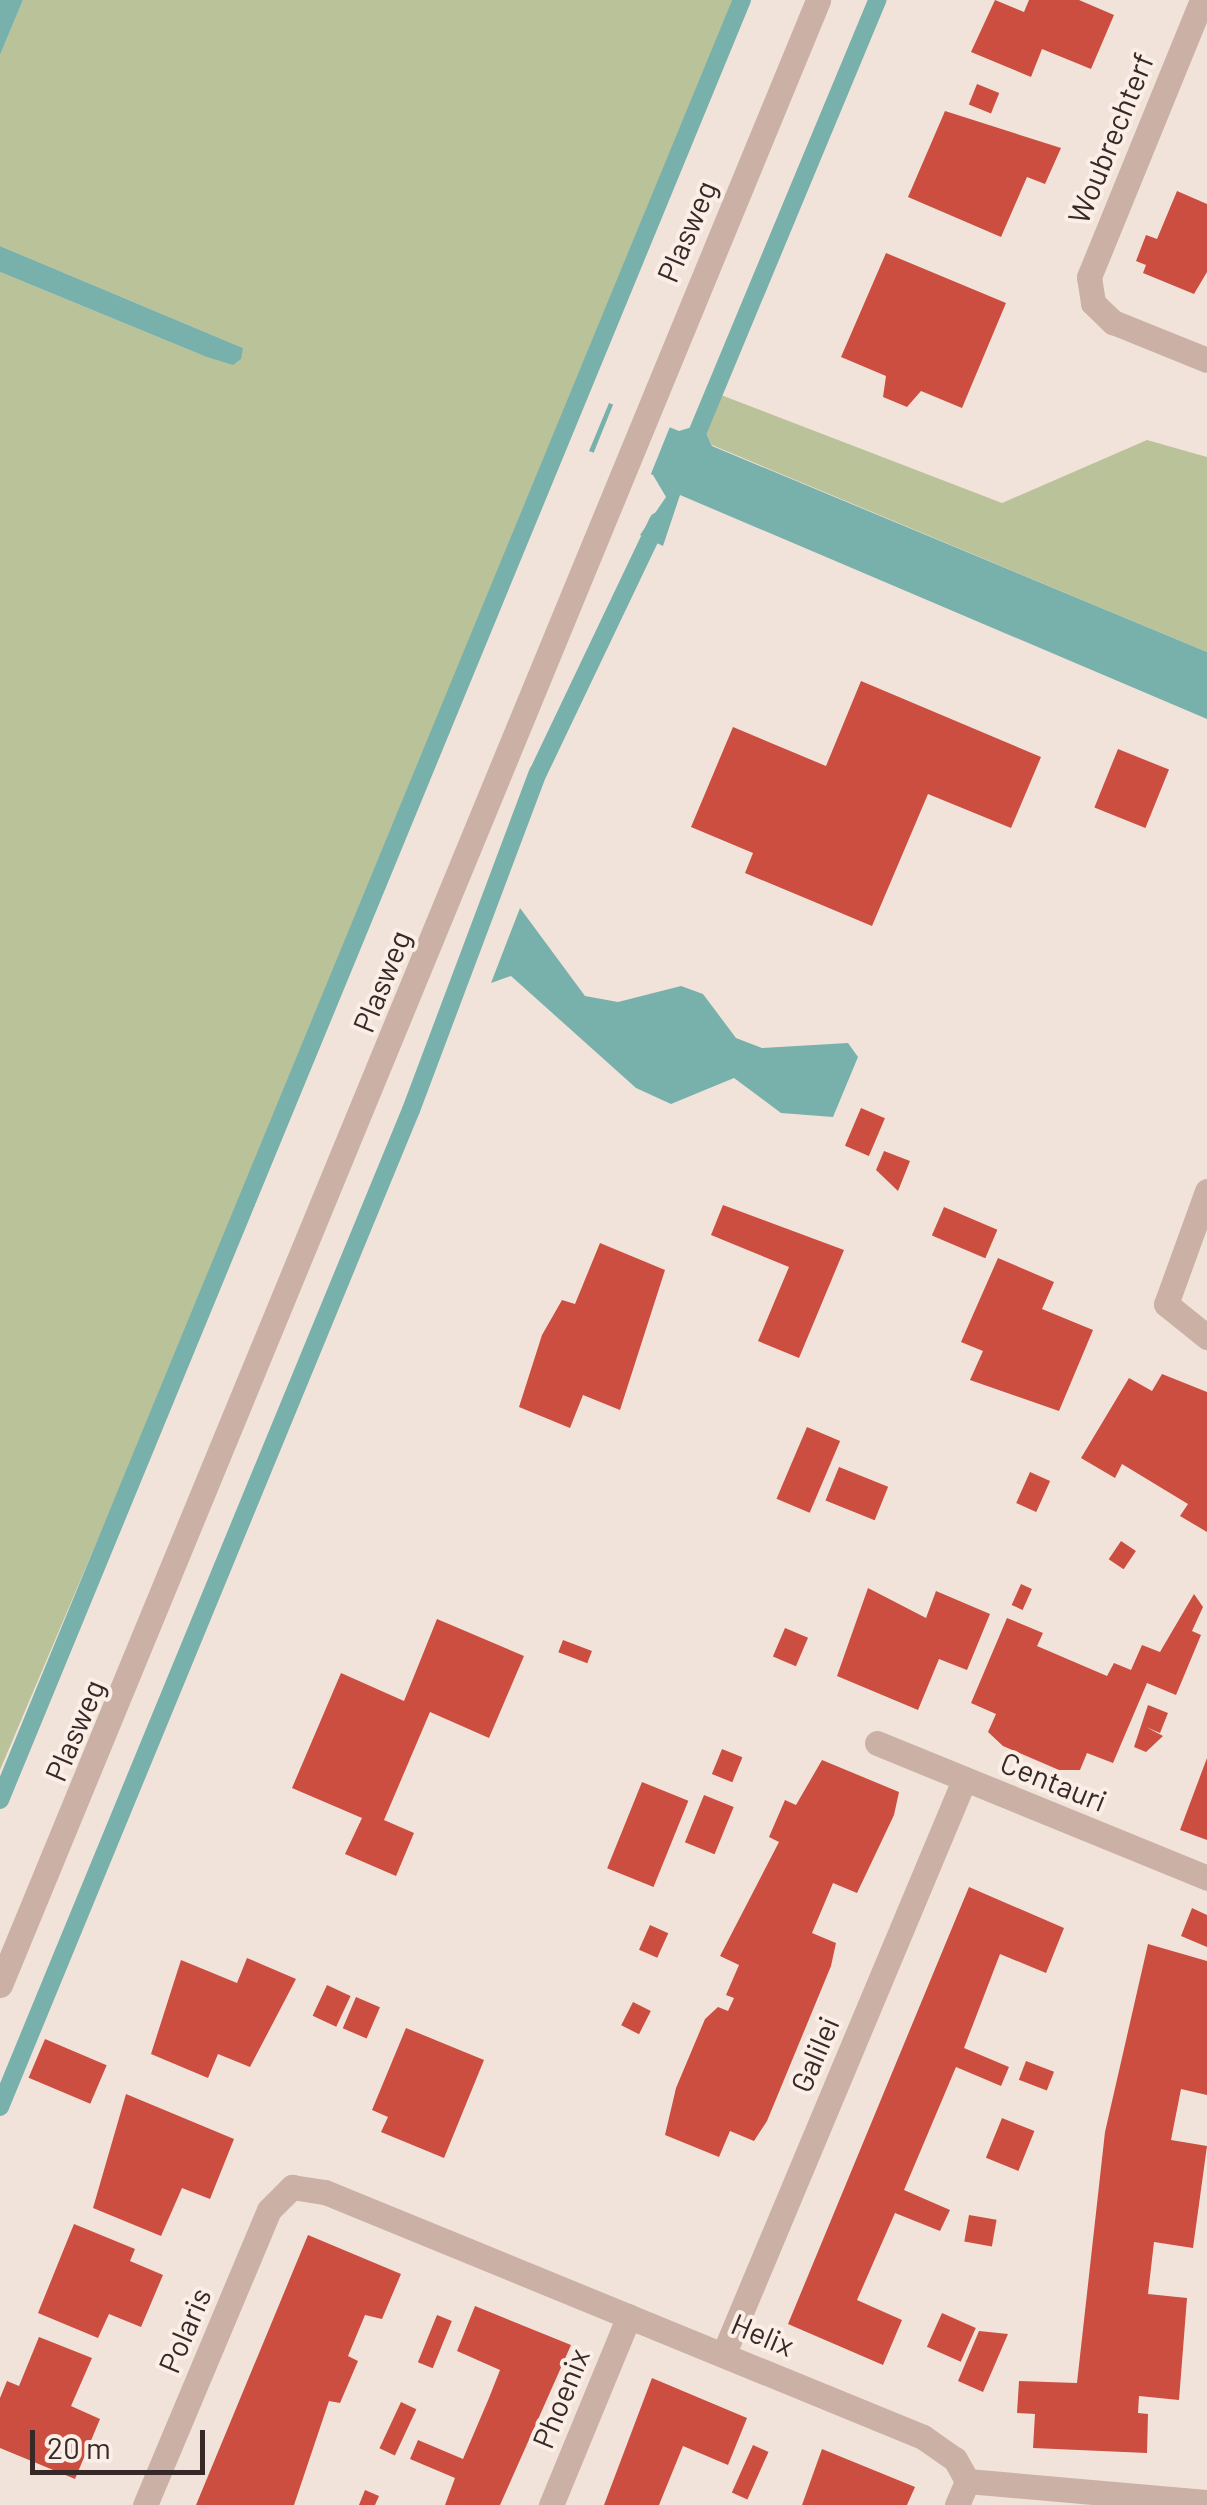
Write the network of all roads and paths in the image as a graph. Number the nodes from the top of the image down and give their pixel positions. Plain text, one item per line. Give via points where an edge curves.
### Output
1 (818, 0) edge
2 (1202, 0) edge
3 (1207, 360) edge
4 (1207, 1191) edge
5 (1207, 1338) edge
6 (877, 1744) dead end
7 (964, 1780) junction
8 (1207, 1878) edge
9 (0, 1985) edge
10 (292, 2187) joint
11 (629, 2316) junction
12 (724, 2353) junction
13 (962, 2493) edge
14 (1207, 2502) edge
15 (145, 2505) edge
16 (552, 2505) edge

1 - 9 street, Plasweg
2 - 3 street, Woubrechterf via 1089,277 1093,303 1113,322
4 - 5 street via 1166,1304
6 - 7 street, Centauri
7 - 8 street, Centauri
7 - 12 street, Galilei
10 - 11 street, Helix via 325,2192
10 - 15 street, Polaris via 270,2210
11 - 12 street, Helix
11 - 16 street, Phoenix
12 - 13 street, Helix via 923,2437 955,2459
13 - 14 street, Helix

